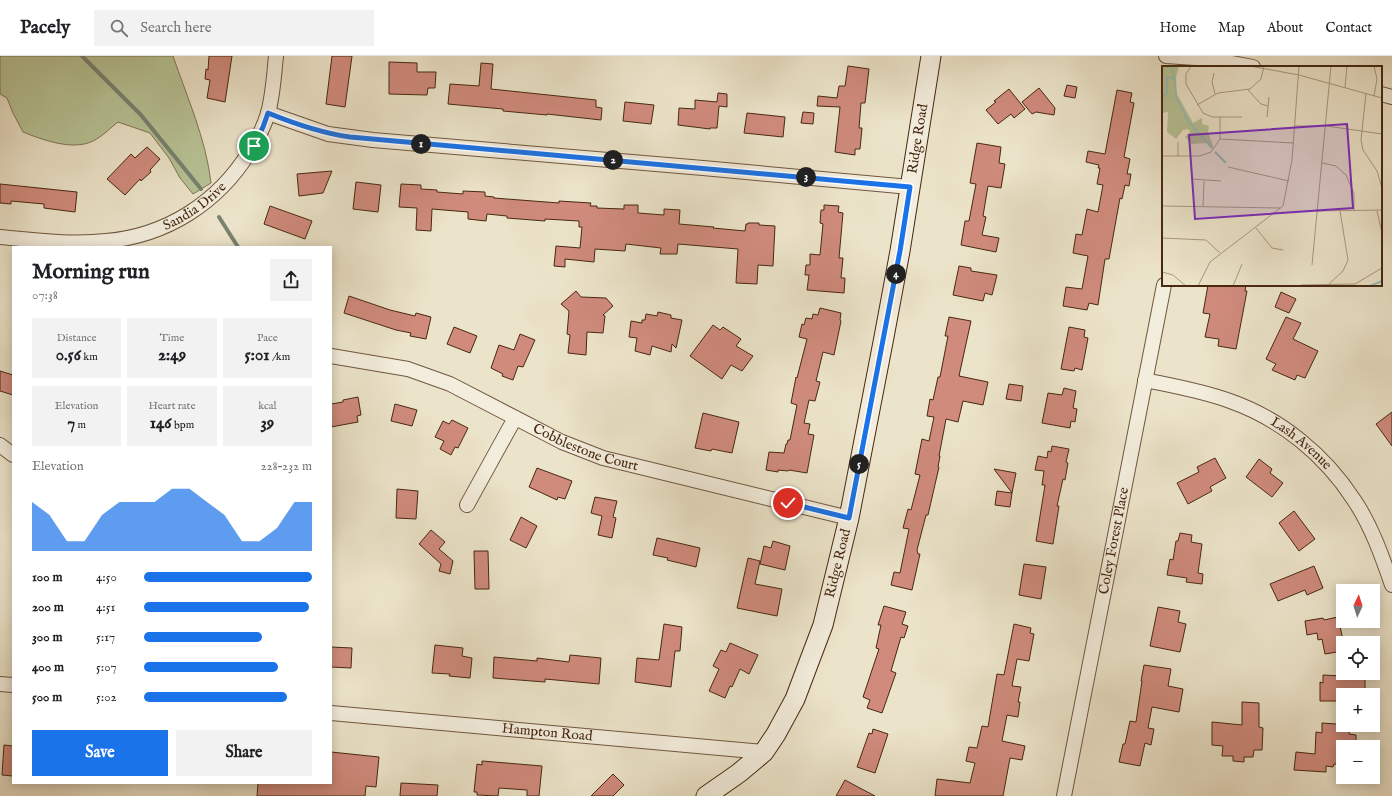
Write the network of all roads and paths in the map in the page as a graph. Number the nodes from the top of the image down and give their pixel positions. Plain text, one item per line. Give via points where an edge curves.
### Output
1 (276, 56) edge
2 (931, 56) edge
3 (1166, 56) edge
4 (1210, 61) edge
5 (1246, 66) edge
6 (1382, 94) edge
7 (1392, 97) edge
8 (268, 113) junction
9 (910, 187) junction
10 (0, 237) edge
11 (1164, 286) edge
12 (332, 356) edge
13 (1145, 380) junction
14 (515, 418) junction
15 (0, 445) edge
16 (12, 454) edge
17 (468, 505) dead end
18 (849, 518) junction
19 (1392, 585) edge
20 (0, 684) edge
21 (12, 685) edge
22 (332, 713) edge
23 (764, 752) junction
24 (706, 796) edge
25 (1064, 796) edge

1 - 8 street, Sandia Drive
2 - 9 street, Ridge Road
3 - 4 street
4 - 5 street
6 - 7 street
8 - 9 street via 328,134 350,137
8 - 10 street, Sandia Drive via 254,146 231,178 199,207 172,224 143,235 87,243
9 - 18 street, Ridge Road
11 - 13 street, Coley Forest Place
12 - 14 street, Cobblestone Court via 408,369 432,377
13 - 19 street, Lash Avenue via 1230,401 1270,420 1304,443 1334,474 1354,500 1375,541
13 - 25 street, Coley Forest Place
14 - 17 street
14 - 18 street, Cobblestone Court via 562,442 603,458
15 - 16 street
18 - 23 street, Ridge Road via 823,625 795,699
20 - 21 street
22 - 23 street, Hampton Road
23 - 24 street, Ridge Road

